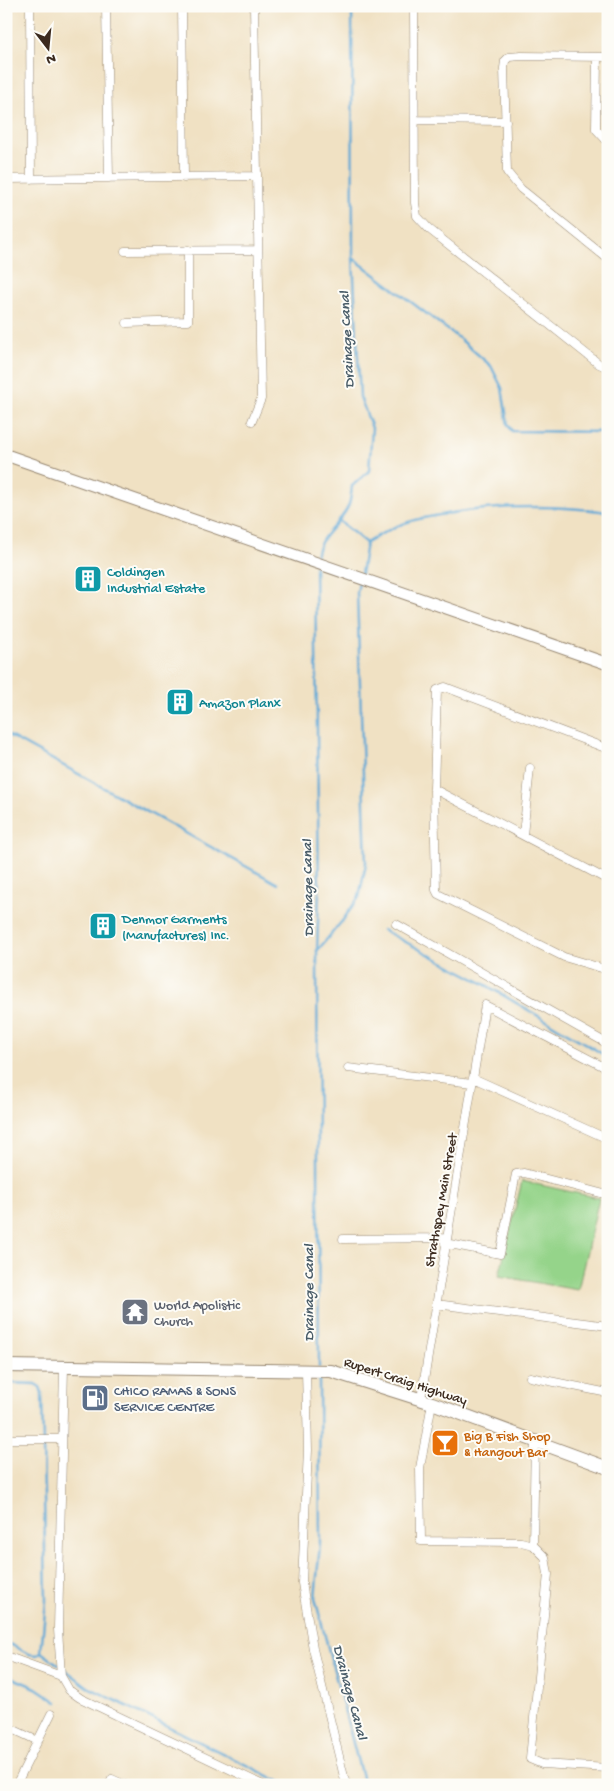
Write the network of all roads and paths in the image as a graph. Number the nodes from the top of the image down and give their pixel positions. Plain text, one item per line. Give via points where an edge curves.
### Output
1 (30, 6) edge
2 (106, 6) edge
3 (182, 6) edge
4 (254, 6) edge
5 (414, 6) edge
6 (597, 57) junction
7 (608, 57) edge
8 (415, 120) junction
9 (506, 121) junction
10 (608, 142) edge
11 (256, 176) junction
12 (109, 178) junction
13 (184, 178) junction
14 (30, 179) junction
15 (6, 180) edge
16 (188, 250) junction
17 (258, 250) junction
18 (125, 251) dead end
19 (608, 259) edge
20 (126, 322) dead end
21 (608, 368) edge
22 (252, 420) dead end
23 (6, 455) edge
24 (608, 664) edge
25 (608, 749) edge
26 (530, 768) dead end
27 (434, 789) junction
28 (523, 835) junction
29 (608, 880) edge
30 (396, 924) dead end
31 (608, 970) edge
32 (608, 1044) edge
33 (348, 1068) dead end
34 (608, 1070) edge
35 (473, 1080) junction
36 (608, 1139) edge
37 (608, 1194) edge
38 (343, 1239) dead end
39 (445, 1241) junction
40 (436, 1304) junction
41 (608, 1326) edge
42 (6, 1366) edge
43 (64, 1367) junction
44 (309, 1370) junction
45 (530, 1377) dead end
46 (608, 1394) edge
47 (426, 1401) junction
48 (6, 1439) edge
49 (62, 1439) junction
50 (535, 1440) junction
51 (608, 1468) edge
52 (533, 1545) junction
53 (6, 1656) edge
54 (61, 1676) junction
55 (51, 1714) dead end
56 (6, 1726) edge
57 (38, 1741) junction
58 (608, 1768) edge
59 (16, 1785) edge
60 (109, 1785) edge
61 (125, 1785) edge
62 (263, 1785) edge
63 (346, 1785) edge

1 - 14 street
2 - 12 street
3 - 13 street
4 - 11 street
5 - 8 street
6 - 7 street
6 - 9 street via 510,58 505,61
6 - 10 street via 596,129
8 - 9 street
8 - 21 street via 415,203 418,216 428,228
9 - 19 street via 507,172 511,180
11 - 13 street
11 - 17 street
12 - 13 street
12 - 14 street
14 - 15 street
16 - 17 street
16 - 18 street
16 - 20 street via 188,321
17 - 22 street via 260,399
23 - 24 main road
25 - 27 street via 440,687 437,690
26 - 28 street
27 - 28 street
27 - 31 street via 438,894 564,957
28 - 29 street
30 - 32 street
33 - 35 street
34 - 35 street, Strathspey Main Street via 485,1005
35 - 36 street
35 - 39 street, Strathspey Main Street
37 - 39 street via 524,1173 516,1174 500,1254
38 - 39 street
39 - 40 street, Strathspey Main Street
40 - 41 street
40 - 47 street, Strathspey Main Street
42 - 43 main road, Rupert Craig Highway
43 - 44 main road, Rupert Craig Highway
43 - 49 street
44 - 47 main road, Rupert Craig Highway via 331,1371
44 - 63 street via 302,1583 313,1649
45 - 46 street
47 - 50 main road, Rupert Craig Highway
47 - 52 street, Strathspey Main Street via 420,1468 421,1541 521,1542
48 - 49 street
49 - 54 street via 58,1629
50 - 51 main road, Rupert Craig Highway
50 - 52 street
52 - 58 street via 545,1557 548,1574 530,1759 542,1764
53 - 54 street
54 - 62 street via 69,1690 80,1698
55 - 57 street
56 - 57 street
57 - 59 street
60 - 61 street via 112,1779

